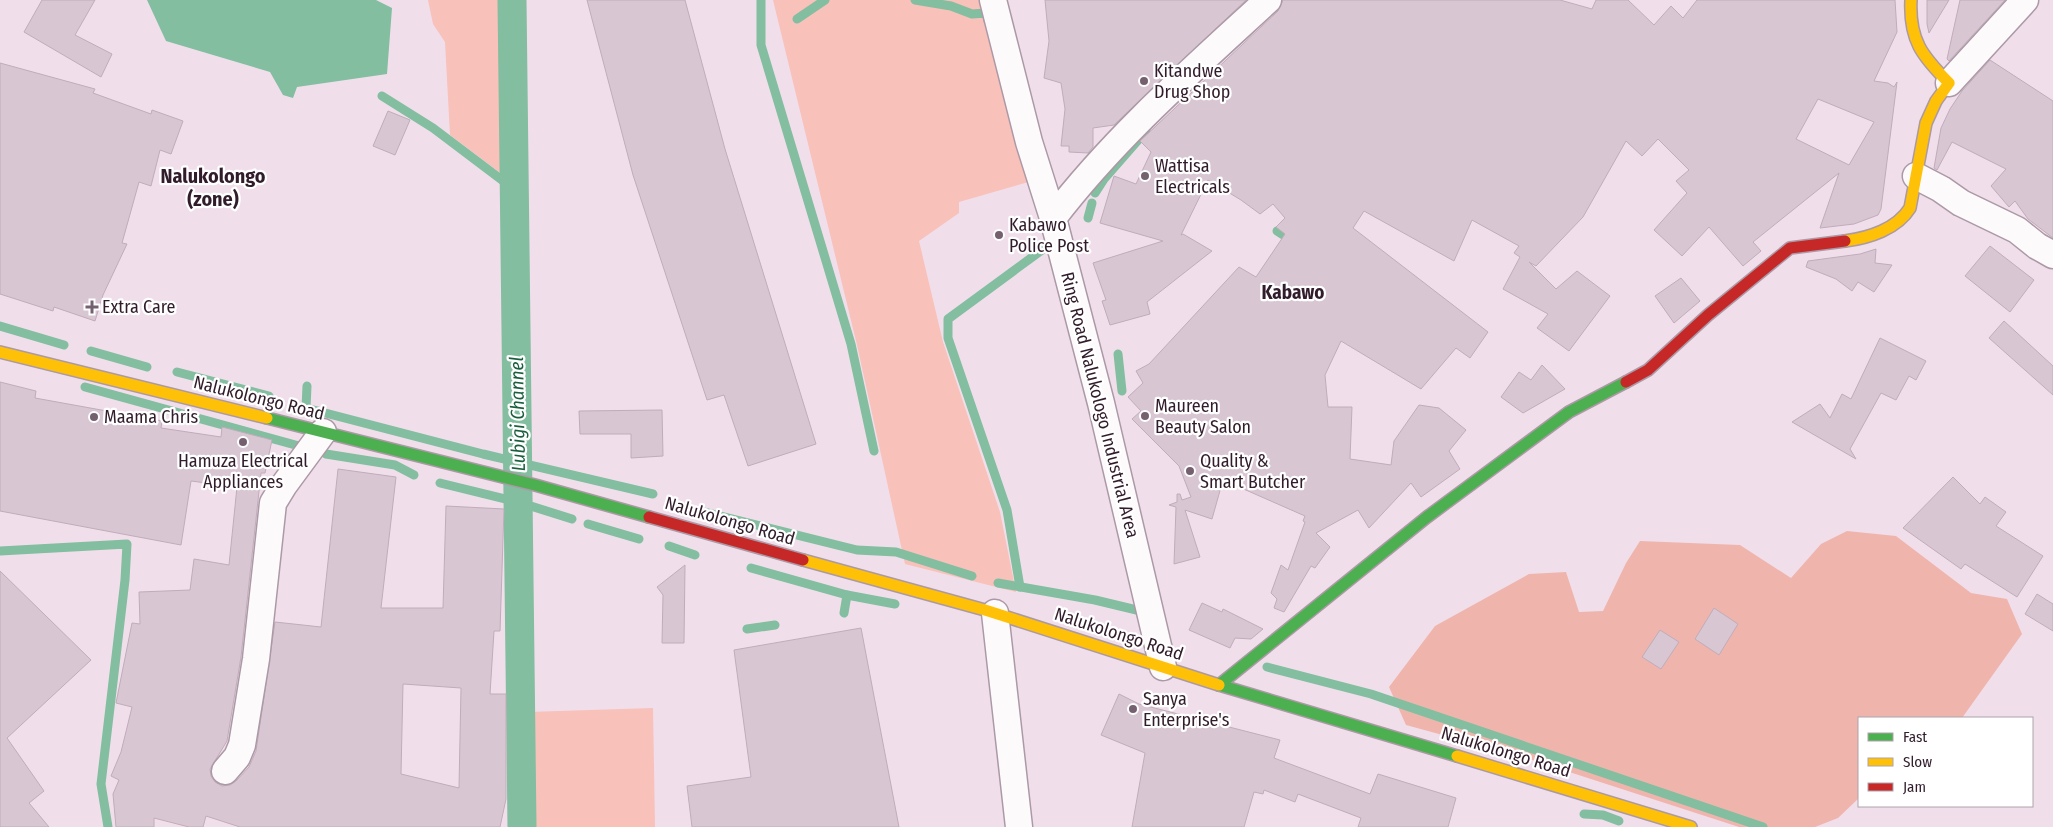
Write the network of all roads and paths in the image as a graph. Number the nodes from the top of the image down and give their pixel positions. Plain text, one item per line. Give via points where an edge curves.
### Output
1 (992, 0) edge
2 (1268, 0) edge
3 (1911, 0) edge
4 (2025, 0) edge
5 (1949, 83) junction
6 (1916, 176) junction
7 (1053, 218) junction
8 (2053, 255) edge
9 (0, 352) edge
10 (323, 432) junction
11 (995, 614) junction
12 (1163, 666) junction
13 (1219, 684) junction
14 (225, 771) dead end
15 (1019, 827) edge
16 (1691, 827) edge

1 - 7 street, Ring Road Nalukologo Industrial Area via 1028,142
2 - 7 street via 1100,160
3 - 5 street via 1911,32 1919,51
4 - 5 street
5 - 6 street via 1930,111
6 - 8 street via 2017,230
6 - 13 street via 1910,208 1904,218 1858,239 1790,248 1708,315 1648,370 1569,412 1427,517
7 - 12 street, Ring Road Nalukologo Industrial Area
9 - 10 street, Nalukolongo Road
10 - 11 street, Nalukolongo Road via 534,484
10 - 14 street via 274,499 256,659 242,745
11 - 12 street, Nalukolongo Road
11 - 15 street
12 - 13 street, Nalukolongo Road
13 - 16 street, Nalukolongo Road

